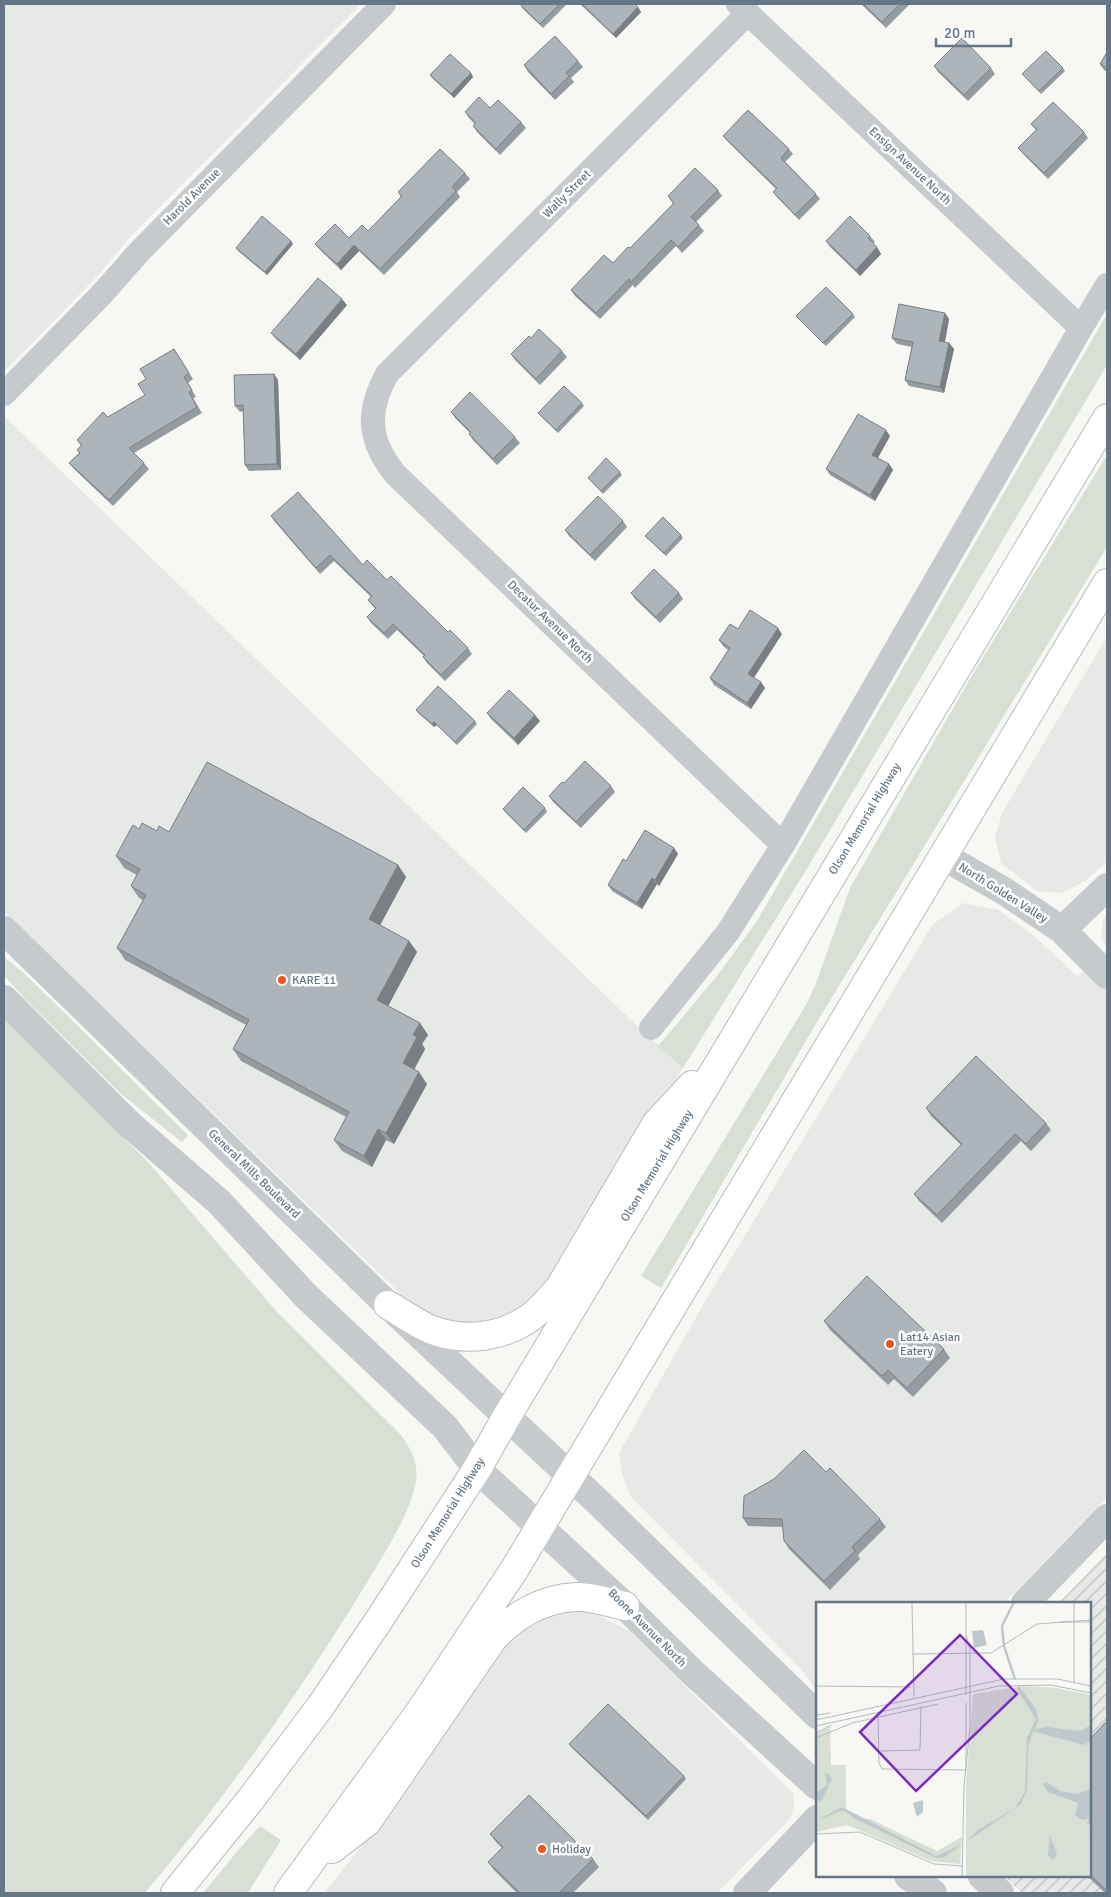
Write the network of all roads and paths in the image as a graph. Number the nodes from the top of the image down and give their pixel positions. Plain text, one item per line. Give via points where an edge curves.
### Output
1 (384, 4) edge
2 (743, 9) edge
3 (1107, 286) edge
4 (1081, 328) junction
5 (387, 374) joint
6 (4, 394) edge
7 (1107, 418) edge
8 (1107, 583) edge
9 (783, 845) junction
10 (943, 856) junction
11 (1107, 887) edge
12 (4, 930) edge
13 (1062, 930) junction
14 (1107, 975) edge
15 (4, 999) edge
16 (651, 1028) dead end
17 (731, 1041) junction
18 (388, 1305) junction
19 (507, 1416) junction
20 (477, 1469) junction
21 (571, 1476) junction
22 (1107, 1518) edge
23 (540, 1526) junction
24 (1026, 1602) edge
25 (625, 1606) junction
26 (816, 1714) edge
27 (816, 1785) edge
28 (816, 1821) edge
29 (304, 1872) junction
30 (909, 1877) edge
31 (983, 1877) edge
32 (174, 1893) edge
33 (288, 1893) edge
34 (747, 1893) edge
35 (933, 1893) edge
36 (1000, 1893) edge

1 - 6 street, Harold Avenue
2 - 4 street, Ensign Avenue North
2 - 5 street, Wally Street
3 - 4 street
4 - 9 street
5 - 9 street, Decatur Avenue North via 379,388 372,420 384,460 396,475
7 - 17 highway, Olson Memorial Highway
8 - 10 highway
9 - 16 street via 728,932
10 - 13 street, North Golden Valley
10 - 21 highway
11 - 13 street
12 - 18 street, General Mills Boulevard
13 - 14 street
15 - 20 street via 128,1124 219,1202 306,1296 445,1427
17 - 18 highway via 656,1124 560,1287 533,1316 501,1333 459,1336 434,1331
17 - 19 highway, Olson Memorial Highway
18 - 19 street, General Mills Boulevard
19 - 20 highway, Olson Memorial Highway
19 - 21 street
20 - 23 street, Boone Avenue North
20 - 32 highway, Olson Memorial Highway via 320,1707
21 - 23 highway
21 - 26 street
22 - 24 street
23 - 25 street, Boone Avenue North
23 - 29 highway via 426,1703
25 - 27 street, Boone Avenue North via 690,1672
25 - 29 highway via 577,1596 535,1607 505,1625 367,1822
28 - 34 street
29 - 33 highway
30 - 35 street
31 - 36 street

